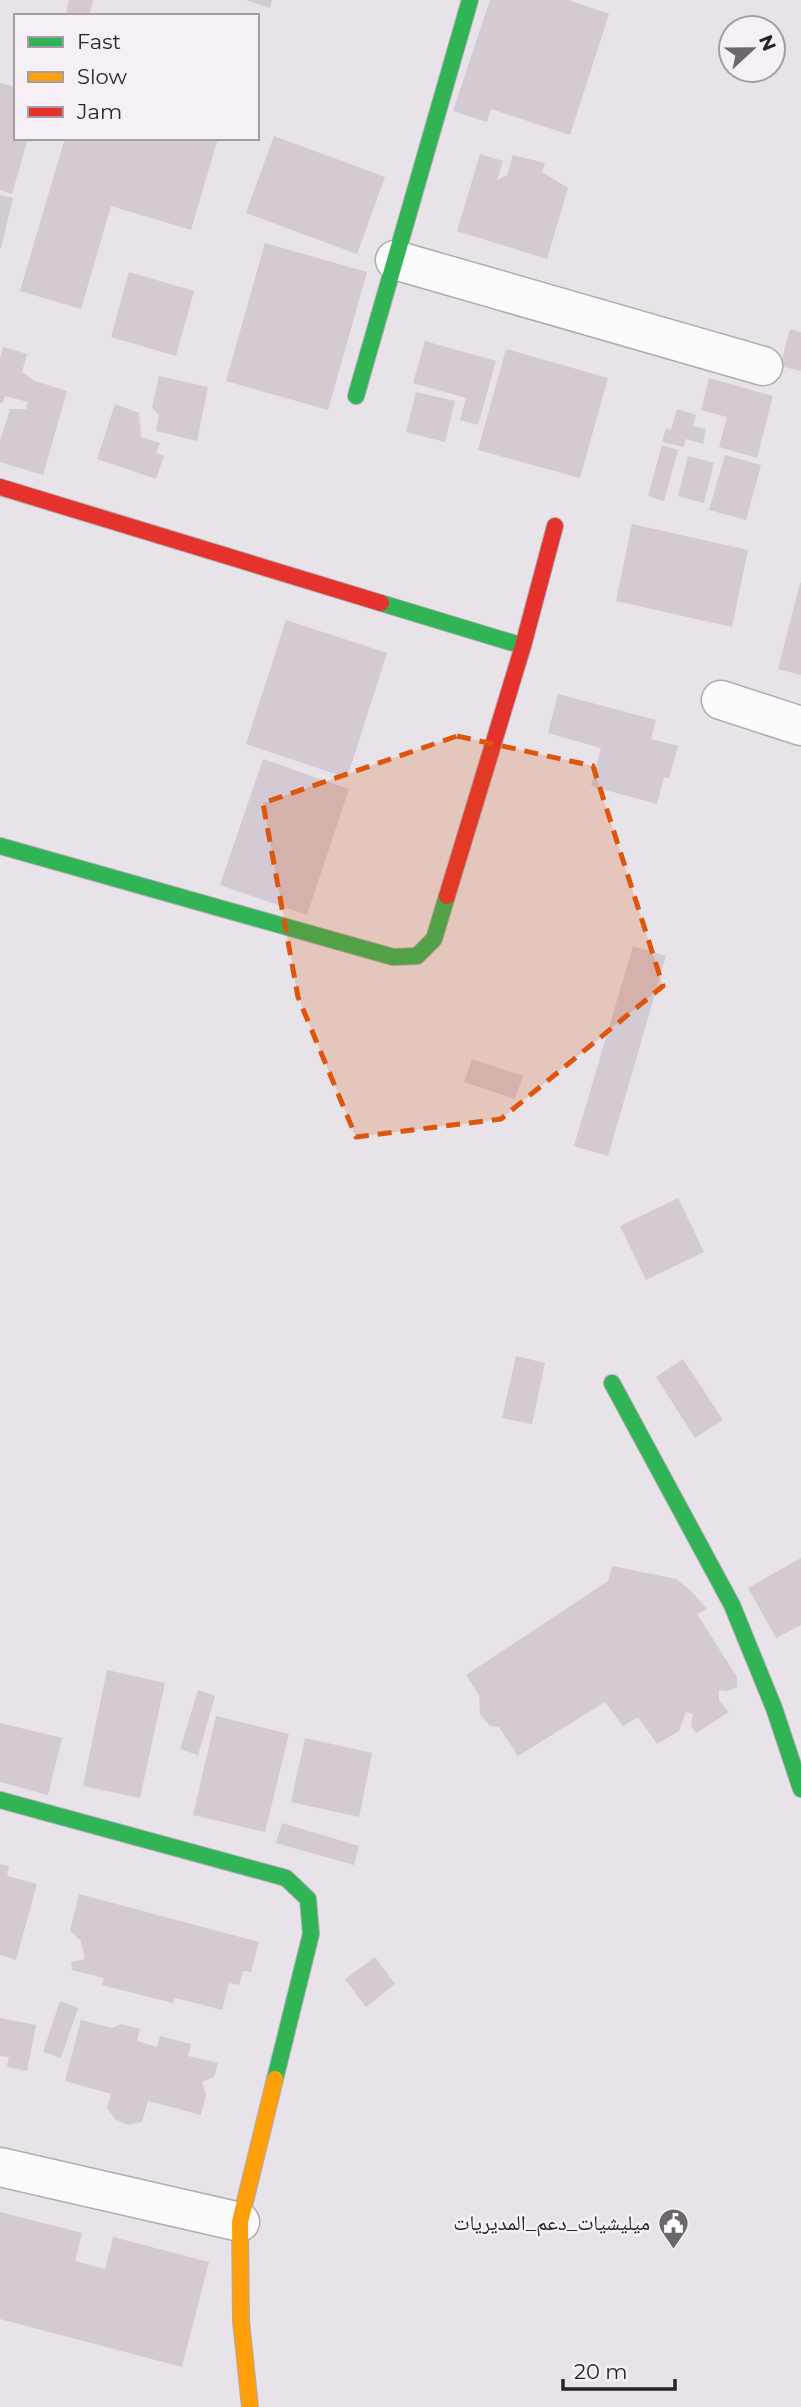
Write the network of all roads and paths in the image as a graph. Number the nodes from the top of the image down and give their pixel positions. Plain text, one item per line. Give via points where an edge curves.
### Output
1 (470, 0) edge
2 (395, 260) junction
3 (763, 366) dead end
4 (356, 396) dead end
5 (0, 487) edge
6 (555, 526) dead end
7 (523, 646) junction
8 (721, 700) dead end
9 (801, 726) edge
10 (0, 846) edge
11 (612, 1383) dead end
12 (801, 1788) edge
13 (0, 1800) edge
14 (0, 2167) edge
15 (240, 2222) junction
16 (250, 2407) edge

1 - 2 street
2 - 3 street
2 - 4 street
5 - 7 street
6 - 7 street
7 - 10 street via 433,940 417,956 393,957
8 - 9 street
11 - 12 street via 732,1605
13 - 15 street via 286,1878 308,1899 311,1934
14 - 15 street
15 - 16 street via 241,2321

